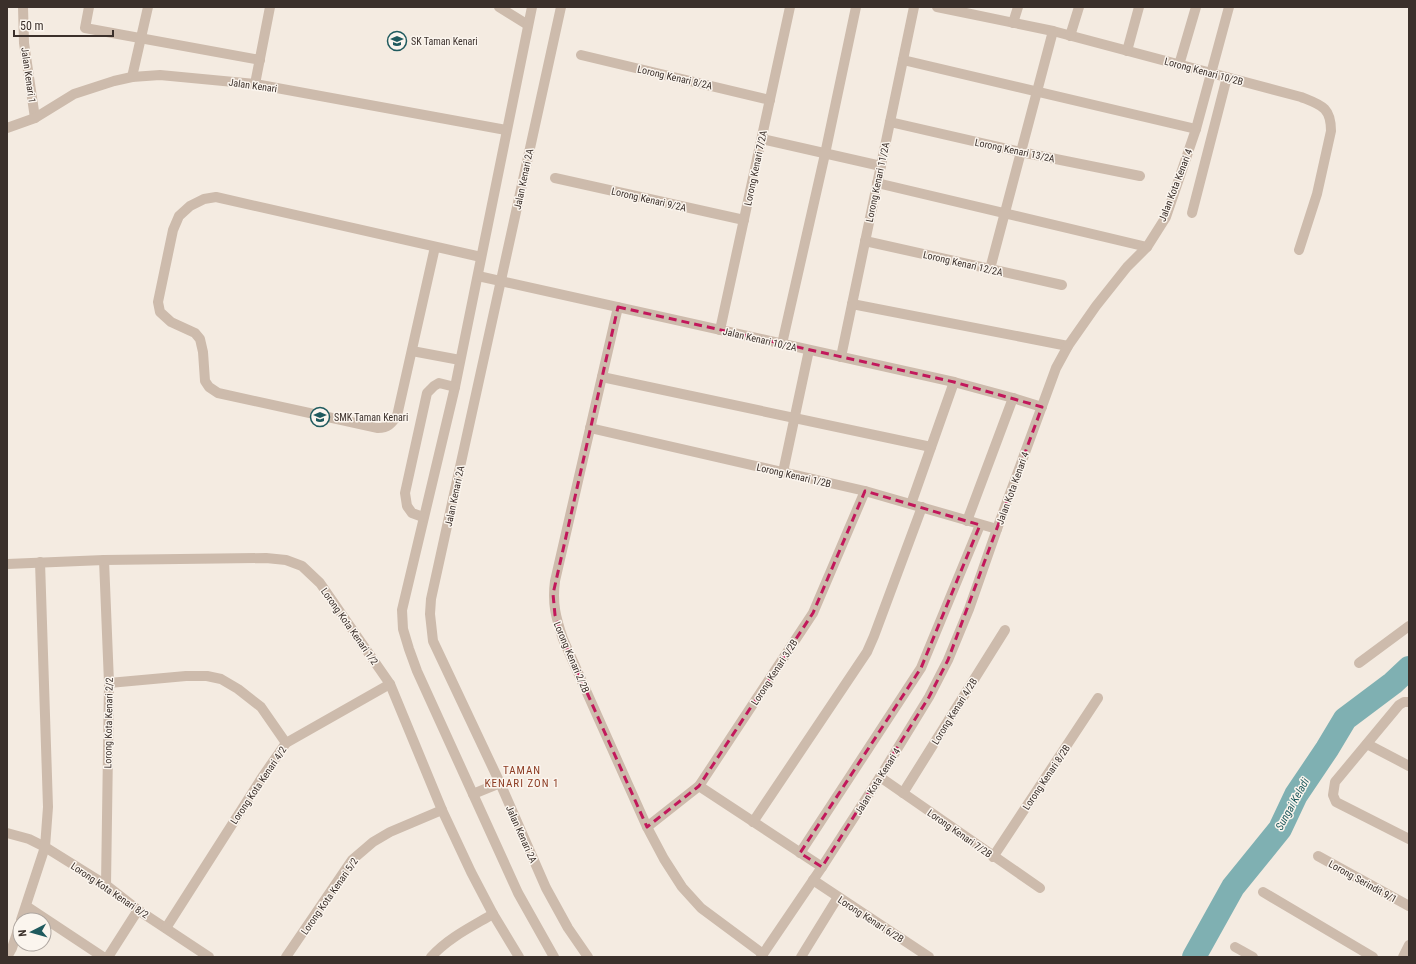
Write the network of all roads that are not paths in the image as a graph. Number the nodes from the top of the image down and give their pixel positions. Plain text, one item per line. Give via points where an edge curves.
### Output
1 (23, 7) edge
2 (89, 7) edge
3 (148, 7) edge
4 (270, 7) edge
5 (499, 7) edge
6 (532, 7) edge
7 (561, 7) edge
8 (790, 7) edge
9 (856, 7) edge
10 (914, 7) edge
11 (938, 7) edge
12 (1018, 7) edge
13 (1079, 7) edge
14 (1139, 7) edge
15 (1196, 7) edge
16 (1229, 7) edge
17 (1013, 23) junction
18 (528, 25) junction
19 (1053, 32) junction
20 (1070, 36) junction
21 (141, 38) junction
22 (1127, 51) junction
23 (581, 55) dead end
24 (260, 60) junction
25 (903, 60) junction
26 (1179, 65) junction
27 (1210, 73) junction
28 (132, 77) junction
29 (1227, 78) junction
30 (255, 84) junction
31 (1037, 92) junction
32 (770, 100) junction
33 (35, 118) junction
34 (890, 122) junction
35 (7, 128) edge
36 (1196, 129) junction
37 (506, 130) junction
38 (762, 140) junction
39 (1021, 152) junction
40 (825, 154) junction
41 (880, 166) junction
42 (1140, 176) dead end
43 (555, 178) dead end
44 (877, 183) junction
45 (1005, 213) junction
46 (1192, 213) dead end
47 (744, 220) junction
48 (865, 241) junction
49 (435, 247) junction
50 (1147, 247) junction
51 (1299, 250) dead end
52 (481, 257) junction
53 (990, 269) junction
54 (478, 276) junction
55 (501, 281) junction
56 (1062, 285) dead end
57 (852, 304) junction
58 (618, 307) junction
59 (720, 330) junction
60 (782, 344) junction
61 (1068, 346) junction
62 (809, 350) junction
63 (412, 351) junction
64 (841, 357) junction
65 (460, 360) junction
66 (602, 377) junction
67 (954, 382) junction
68 (455, 387) junction
69 (1013, 398) junction
70 (1042, 407) junction
71 (794, 418) junction
72 (590, 428) junction
73 (931, 447) junction
74 (783, 472) junction
75 (865, 490) junction
76 (910, 504) junction
77 (922, 508) junction
78 (423, 517) junction
79 (967, 521) junction
80 (980, 525) junction
81 (996, 529) junction
82 (104, 560) junction
83 (40, 562) junction
84 (7, 564) edge
85 (1409, 626) edge
86 (1005, 630) dead end
87 (1359, 663) dead end
88 (109, 683) junction
89 (390, 684) junction
90 (1098, 698) dead end
91 (1409, 702) edge
92 (286, 743) junction
93 (1367, 744) junction
94 (1409, 766) edge
95 (880, 777) junction
96 (500, 783) junction
97 (699, 786) junction
98 (904, 793) junction
99 (473, 794) junction
100 (442, 810) junction
101 (753, 822) junction
102 (647, 827) junction
103 (7, 833) edge
104 (1409, 839) edge
105 (45, 847) junction
106 (800, 853) junction
107 (1318, 856) dead end
108 (993, 857) junction
109 (822, 867) junction
110 (813, 880) junction
111 (106, 885) junction
112 (1040, 888) dead end
113 (1262, 892) dead end
114 (838, 897) junction
115 (26, 906) junction
116 (1409, 906) edge
117 (138, 910) junction
118 (24, 912) edge
119 (493, 914) junction
120 (166, 928) junction
121 (1409, 945) edge
122 (1235, 947) dead end
123 (12, 948) edge
124 (203, 956) edge
125 (762, 956) edge
126 (7, 957) edge
127 (103, 957) edge
128 (108, 957) edge
129 (286, 957) edge
130 (431, 957) edge
131 (519, 957) edge
132 (554, 957) edge
133 (588, 957) edge
134 (801, 957) edge
135 (929, 957) edge
136 (1253, 957) edge
137 (1373, 957) edge
138 (1403, 957) edge

1 - 33 street, Jalan Kenari 1 via 24,43
2 - 21 street via 85,28
3 - 21 street
4 - 24 street
5 - 18 street
6 - 18 street
7 - 55 street, Jalan Kenari 2A
8 - 32 street, Lorong Kenari 7/2A
9 - 40 street
10 - 25 street, Lorong Kenari 11/2A
11 - 17 street, Lorong Kenari 10/2B
12 - 17 street
13 - 20 street
14 - 22 street
15 - 26 street
16 - 27 street, Jalan Kota Kenari 4
17 - 19 street, Lorong Kenari 10/2B
18 - 37 street
19 - 20 street, Lorong Kenari 10/2B
19 - 31 street
20 - 22 street, Lorong Kenari 10/2B
21 - 24 street
21 - 28 street
22 - 26 street, Lorong Kenari 10/2B
23 - 32 street, Lorong Kenari 8/2A
24 - 30 street
25 - 31 street
25 - 34 street, Lorong Kenari 11/2A
26 - 27 street, Lorong Kenari 10/2B
27 - 29 street, Lorong Kenari 10/2B
27 - 36 street, Jalan Kota Kenari 4
28 - 30 street, Jalan Kenari via 160,76
28 - 33 street, Jalan Kenari via 74,94
29 - 46 street
29 - 51 street, Lorong Kenari 10/2B via 1301,97 1328,112 1331,131 1317,194
30 - 37 street, Jalan Kenari
31 - 36 street
31 - 39 street
32 - 38 street, Lorong Kenari 7/2A
33 - 35 street, Jalan Kenari
34 - 39 street, Lorong Kenari 13/2A
34 - 41 street, Lorong Kenari 11/2A
36 - 50 street, Jalan Kota Kenari 4 via 1166,216
37 - 52 street
38 - 40 street
38 - 47 street, Lorong Kenari 7/2A
39 - 42 street, Lorong Kenari 13/2A
39 - 45 street
40 - 41 street
40 - 60 street
41 - 44 street, Lorong Kenari 11/2A
43 - 47 street, Lorong Kenari 9/2A
44 - 45 street
44 - 48 street, Lorong Kenari 11/2A
45 - 50 street
45 - 53 street
47 - 59 street, Lorong Kenari 7/2A
48 - 53 street, Lorong Kenari 12/2A
48 - 57 street, Lorong Kenari 11/2A
49 - 52 street
49 - 63 street
49 - 63 street via 216,197 204,199 190,206 179,216 173,230 158,302 160,312 171,322 195,333 200,340 205,381 218,394 384,428 391,424 396,416
50 - 61 street, Jalan Kota Kenari 4 via 1127,267
52 - 54 street
53 - 56 street, Lorong Kenari 12/2A
54 - 55 street, Jalan Kenari 10/2A
54 - 65 street
55 - 58 street, Jalan Kenari 10/2A
55 - 96 street, Jalan Kenari 2A via 430,614 433,641
57 - 61 street
57 - 64 street, Lorong Kenari 11/2A
58 - 59 street, Jalan Kenari 10/2A
58 - 66 street, Lorong Kenari 2/2B
59 - 60 street, Jalan Kenari 10/2A
60 - 62 street, Jalan Kenari 10/2A
61 - 70 street, Jalan Kota Kenari 4 via 1056,368
62 - 64 street, Jalan Kenari 10/2A
62 - 71 street
63 - 65 street
64 - 67 street, Jalan Kenari 10/2A
65 - 68 street
66 - 71 street
66 - 72 street, Lorong Kenari 2/2B
67 - 69 street, Jalan Kenari 10/2A
67 - 73 street
68 - 78 street
68 - 78 street via 439,383 427,393 405,494 412,513
69 - 70 street, Jalan Kenari 10/2A
69 - 79 street
70 - 81 street, Jalan Kota Kenari 4
71 - 73 street
71 - 74 street
72 - 74 street, Lorong Kenari 1/2B
72 - 102 street, Lorong Kenari 2/2B via 555,581 555,615 563,640
73 - 76 street
74 - 75 street, Lorong Kenari 1/2B
75 - 76 street, Lorong Kenari 1/2B
75 - 97 street, Lorong Kenari 3/2B via 813,613
76 - 77 street, Lorong Kenari 1/2B
77 - 79 street, Lorong Kenari 1/2B
77 - 101 street via 867,652
78 - 99 street via 402,610 403,629 417,671
79 - 80 street, Lorong Kenari 1/2B
80 - 81 street, Lorong Kenari 1/2B
80 - 106 street via 921,668
81 - 95 street, Jalan Kota Kenari 4 via 969,609 948,660 929,697
82 - 83 street, Lorong Kota Kenari 1/2
82 - 88 street, Lorong Kota Kenari 2/2
82 - 89 street, Lorong Kota Kenari 1/2 via 266,558 286,560 302,566 320,583
83 - 84 street, Lorong Kota Kenari 1/2
83 - 105 street via 48,807
85 - 87 street
86 - 98 street, Lorong Kenari 4/2B
88 - 92 street via 186,676 221,679 262,707
88 - 111 street, Lorong Kota Kenari 2/2
89 - 92 street, Lorong Kota Kenari 4/2
89 - 100 street, Lorong Kota Kenari 1/2
90 - 108 street, Lorong Kenari 8/2B
91 - 93 street via 1399,705
92 - 120 street, Lorong Kota Kenari 4/2
93 - 94 street
93 - 104 street via 1335,782 1333,795 1336,802
95 - 98 street, Lorong Kenari 7/2B
95 - 109 street, Jalan Kota Kenari 4
96 - 99 street
96 - 133 street, Jalan Kenari 2A via 546,888 568,928
97 - 101 street
97 - 102 street, Lorong Kenari 3/2B
98 - 108 street, Lorong Kenari 7/2B
99 - 132 street via 518,894
100 - 119 street, Lorong Kota Kenari 1/2
100 - 129 street, Lorong Kota Kenari 5/2 via 390,832 373,842 352,860
101 - 106 street
102 - 125 street, Lorong Kenari 2/2B via 682,888 701,908
103 - 105 street, Lorong Kota Kenari 8/2
105 - 111 street, Lorong Kota Kenari 8/2
105 - 115 street
106 - 109 street
107 - 116 street, Lorong Serindit 9/1
108 - 112 street, Lorong Kenari 7/2B
109 - 110 street, Jalan Kota Kenari 4
110 - 114 street, Lorong Kenari 6/2B
110 - 125 street, Jalan Kota Kenari 4
111 - 117 street, Lorong Kota Kenari 8/2
113 - 137 street
114 - 134 street
114 - 135 street, Lorong Kenari 6/2B
115 - 118 street
115 - 127 street
117 - 120 street, Lorong Kota Kenari 8/2
117 - 128 street
119 - 130 street via 440,946
119 - 131 street, Lorong Kota Kenari 1/2
120 - 124 street, Lorong Kota Kenari 8/2
121 - 138 street
122 - 136 street
123 - 126 street

